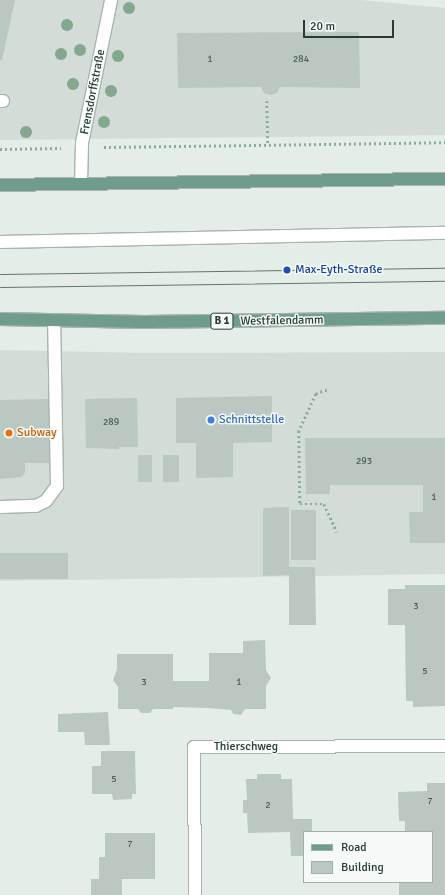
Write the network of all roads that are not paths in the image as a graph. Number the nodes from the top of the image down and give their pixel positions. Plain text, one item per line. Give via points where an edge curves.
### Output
1 (111, 0) edge
2 (445, 179) edge
3 (81, 184) junction
4 (0, 185) edge
5 (445, 233) edge
6 (0, 242) edge
7 (445, 318) edge
8 (0, 319) edge
9 (54, 320) junction
10 (0, 507) edge
11 (445, 746) edge
12 (195, 895) edge

1 - 3 street, Frensdorffstraße via 82,147
2 - 3 main road
3 - 4 main road
5 - 6 street
7 - 9 main road, Westfalendamm / B 1 via 144,322
8 - 9 main road, Westfalendamm / B 1
9 - 10 street via 57,486 46,502 36,506
11 - 12 street, Thierschweg via 194,748

